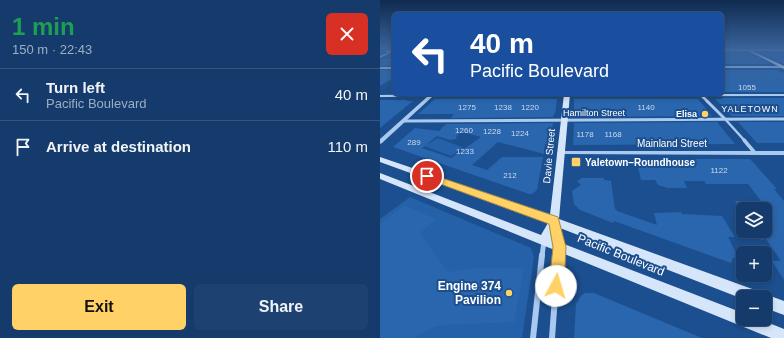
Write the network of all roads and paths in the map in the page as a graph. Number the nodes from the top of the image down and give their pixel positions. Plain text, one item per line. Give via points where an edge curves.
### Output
1 (724, 67) edge
2 (784, 67) edge
3 (380, 68) edge
4 (392, 68) edge
5 (724, 95) edge
6 (784, 95) edge
7 (380, 96) edge
8 (392, 96) edge
9 (432, 96) edge
10 (567, 96) edge
11 (703, 96) edge
12 (725, 119) junction
13 (564, 120) junction
14 (784, 120) edge
15 (404, 121) junction
16 (380, 142) edge
17 (755, 152) junction
18 (784, 153) edge
19 (560, 154) junction
20 (380, 159) edge
21 (380, 176) edge
22 (554, 221) junction
23 (544, 241) junction
24 (559, 247) junction
25 (736, 290) edge
26 (772, 304) edge
27 (784, 308) edge
28 (784, 336) edge
29 (533, 338) edge
30 (552, 338) edge

1 - 2 street
3 - 4 street
5 - 6 street
7 - 8 street
9 - 15 street
10 - 13 main road, Davie Street
11 - 12 street
12 - 13 street, Hamilton Street
12 - 14 street, Hamilton Street
12 - 17 street
13 - 15 street, Hamilton Street
13 - 19 main road, Davie Street
15 - 16 street
17 - 18 street, Mainland Street
17 - 19 street, Mainland Street
19 - 22 main road, Davie Street
20 - 22 main road, Pacific Boulevard
21 - 23 main road, Pacific Boulevard
22 - 23 main road, Davie Street
22 - 24 main road, Davie Street
22 - 25 main road, Pacific Boulevard
23 - 24 main road, Pacific Boulevard
23 - 29 street, Davie Street
24 - 28 main road, Pacific Boulevard
24 - 30 street, Davie Street
26 - 27 main road

